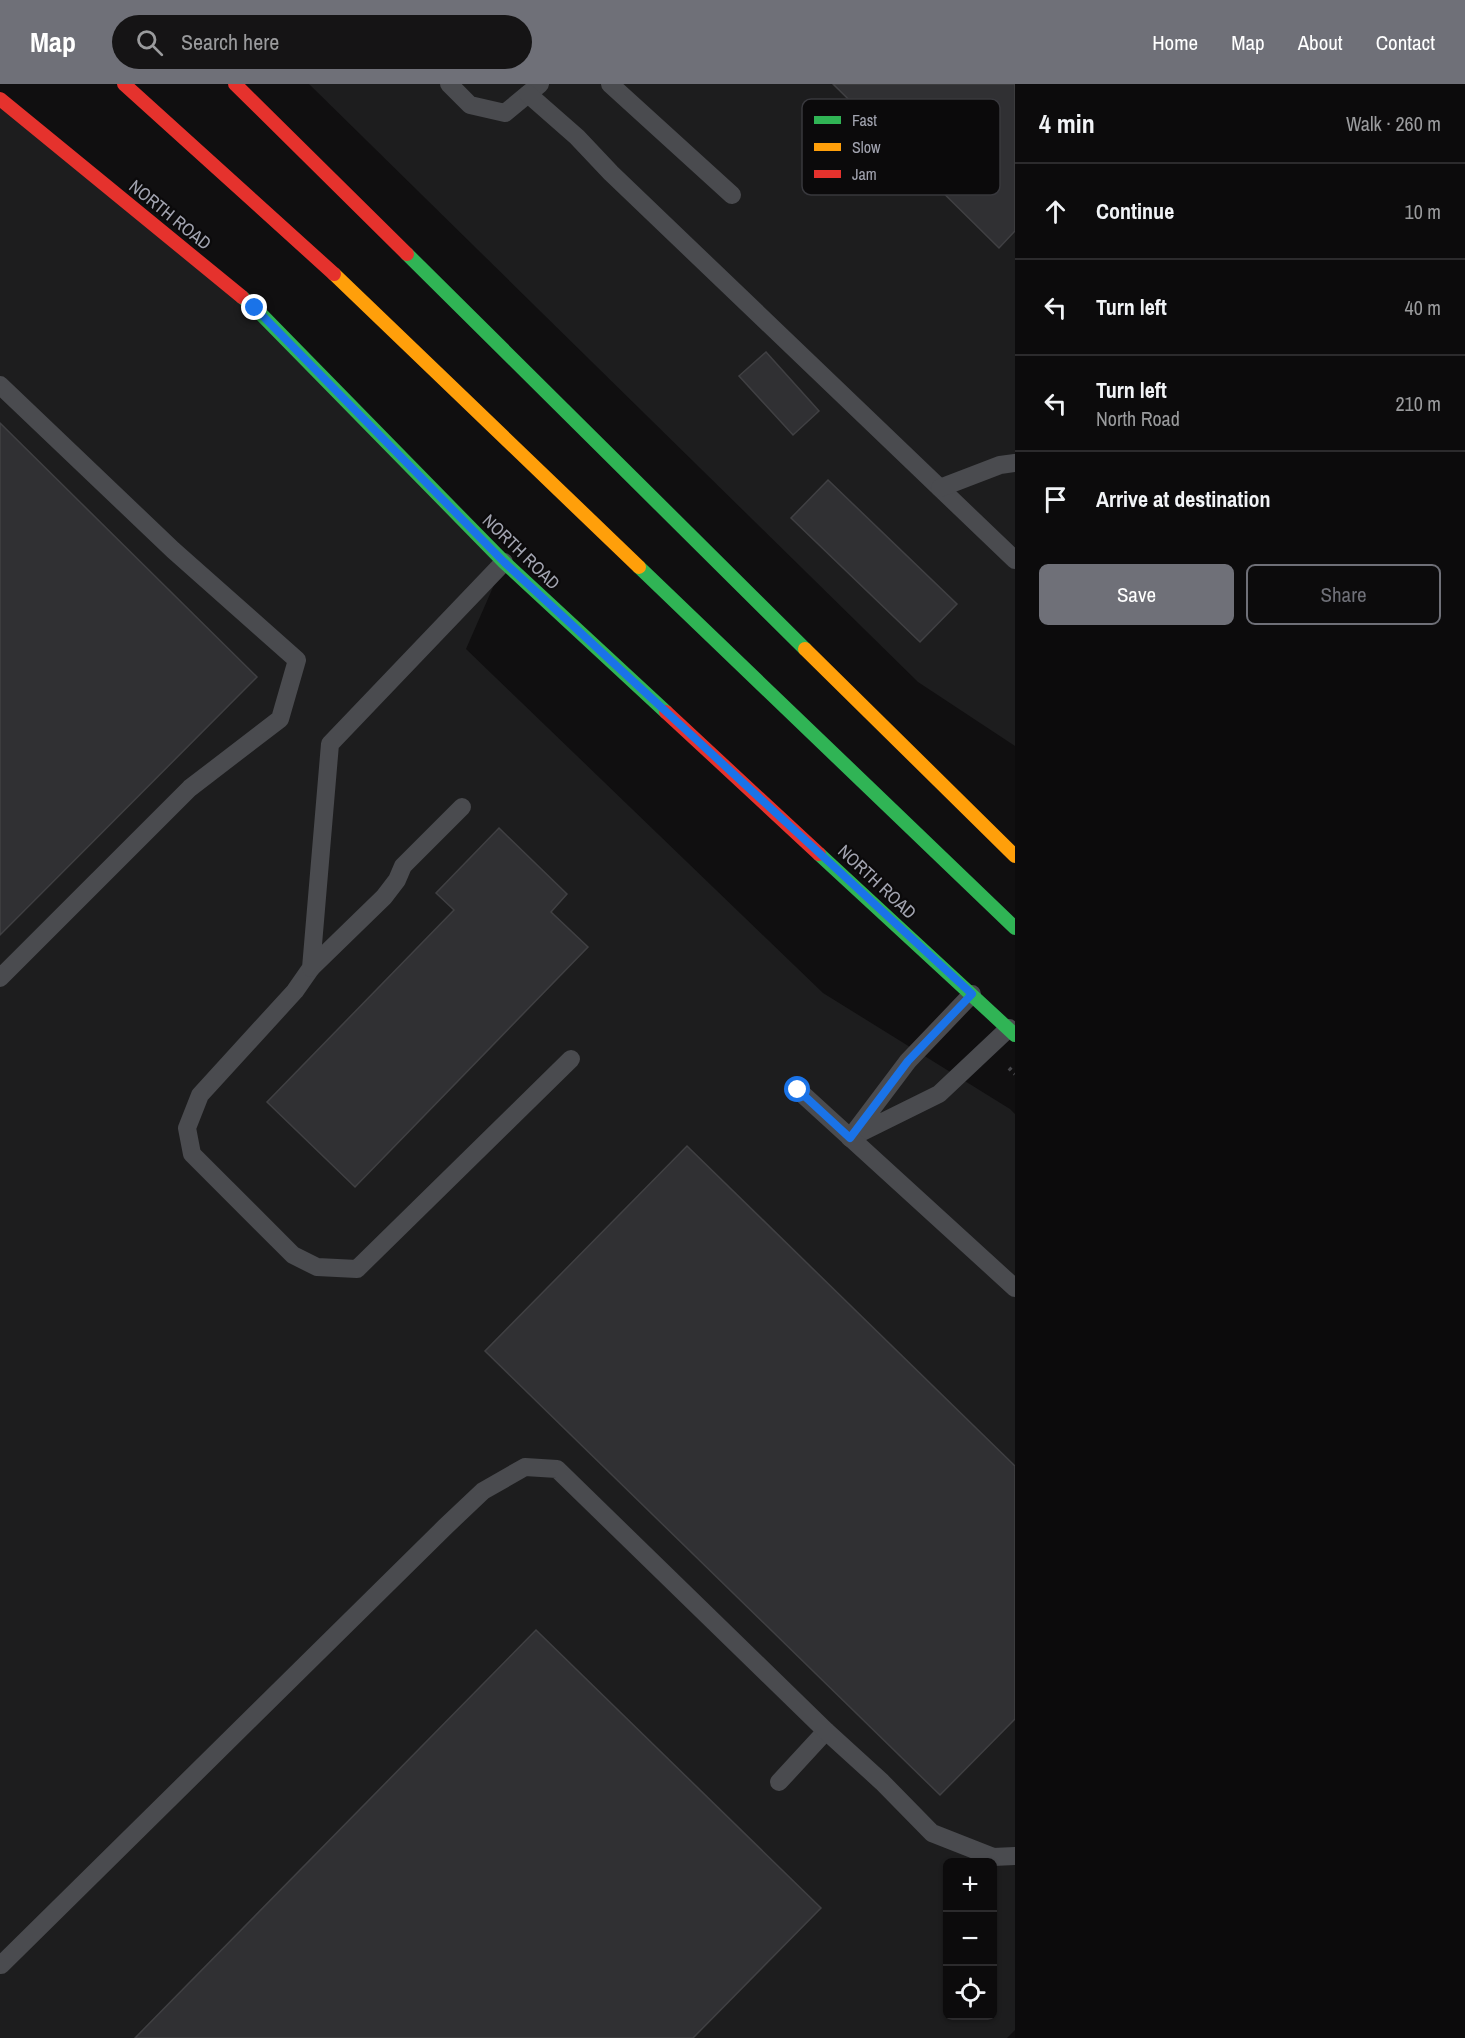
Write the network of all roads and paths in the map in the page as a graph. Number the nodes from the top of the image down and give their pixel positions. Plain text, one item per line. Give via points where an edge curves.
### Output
1 (124, 84) edge
2 (235, 84) edge
3 (449, 84) edge
4 (610, 84) edge
5 (534, 89) edge
6 (0, 99) edge
7 (732, 195) dead end
8 (0, 385) edge
9 (1015, 463) edge
10 (940, 488) junction
11 (1015, 560) edge
12 (504, 562) junction
13 (462, 807) dead end
14 (899, 816) junction
15 (1015, 856) edge
16 (984, 917) dead end
17 (1015, 928) edge
18 (310, 968) junction
19 (0, 978) edge
20 (972, 994) junction
21 (1012, 1032) edge
22 (571, 1059) dead end
23 (798, 1090) dead end
24 (850, 1138) junction
25 (1015, 1288) edge
26 (826, 1731) junction
27 (779, 1782) dead end
28 (1015, 1856) edge
29 (2, 1965) dead end

1 - 14 main road via 318,258
2 - 15 main road
3 - 5 lane via 470,105 505,113
4 - 7 lane
5 - 10 lane via 611,173
6 - 12 main road, NORTH ROAD via 255,308
8 - 19 lane via 173,550 297,660 280,718 190,789
9 - 10 lane
10 - 11 lane
12 - 18 lane via 330,744
12 - 20 main road, NORTH ROAD
13 - 18 lane via 404,866 384,897
14 - 16 main road
14 - 17 main road
18 - 22 lane via 200,1095 188,1128 192,1154 293,1255 317,1267 357,1269
20 - 21 main road, NORTH ROAD
20 - 24 lane via 908,1061
21 - 24 lane via 939,1094
23 - 24 lane
24 - 25 lane
26 - 27 lane
26 - 28 lane via 932,1833 993,1857
26 - 29 lane via 558,1470 525,1467 483,1491 445,1527

